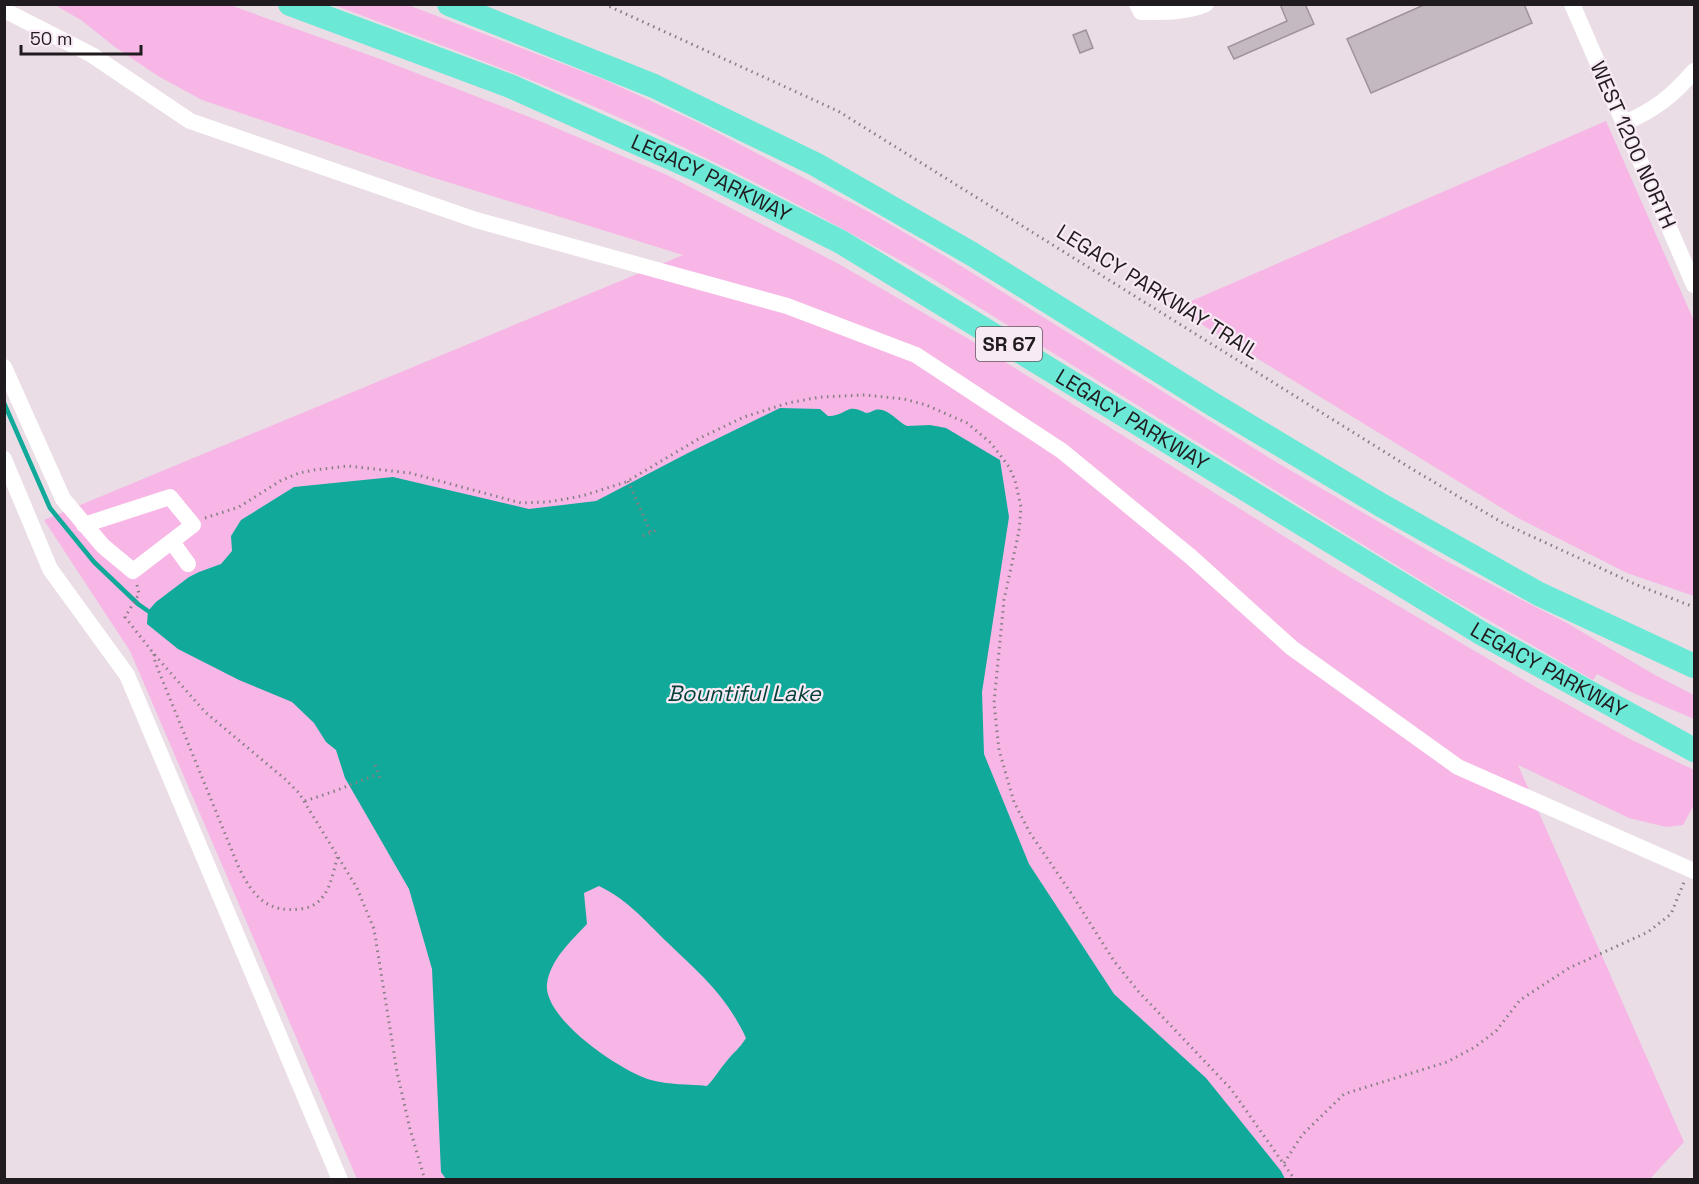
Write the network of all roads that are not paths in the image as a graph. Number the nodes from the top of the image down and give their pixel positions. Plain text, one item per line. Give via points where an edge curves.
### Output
1 (290, 4) edge
2 (449, 4) edge
3 (1137, 4) edge
4 (1206, 4) edge
5 (1572, 4) edge
6 (4, 10) edge
7 (1695, 71) edge
8 (1624, 123) junction
9 (1695, 285) edge
10 (4, 367) edge
11 (4, 459) edge
12 (84, 525) junction
13 (172, 542) junction
14 (188, 564) dead end
15 (1695, 666) edge
16 (1695, 750) edge
17 (1692, 870) edge
18 (340, 1179) edge

1 - 16 highway, LEGACY PARKWAY / SR 67 via 510,86 700,171 841,242 1481,633
2 - 15 highway, SR 67 via 654,86 814,164 972,254 1380,506 1539,594
3 - 4 street via 1140,12 1185,10
5 - 8 street, WEST 1200 NORTH
6 - 17 street via 92,56 190,121 476,220 787,306 916,356 1062,451 1191,556 1292,648 1458,767
7 - 8 street via 1657,106
8 - 9 street, WEST 1200 NORTH
10 - 12 street via 63,500
11 - 18 street via 50,569 127,675
12 - 13 street via 134,571
12 - 13 street via 170,497 193,525
13 - 14 street

